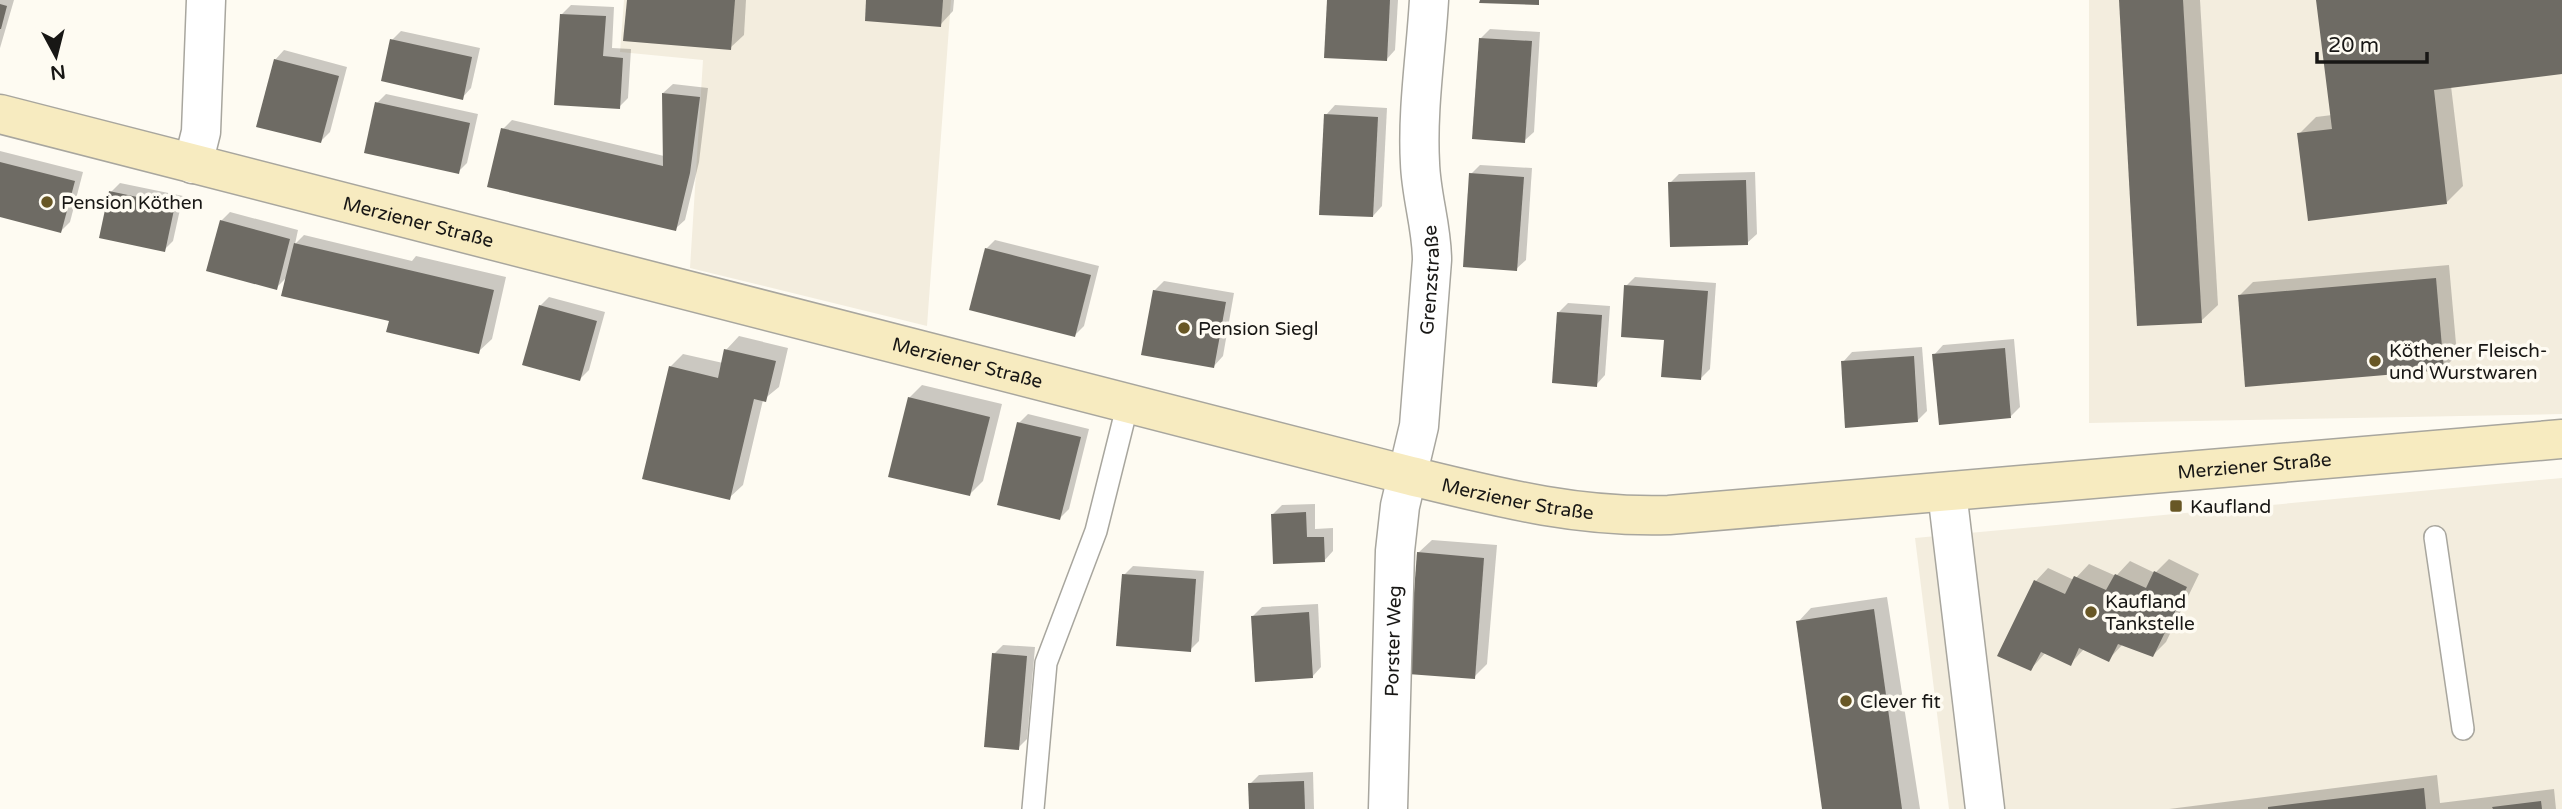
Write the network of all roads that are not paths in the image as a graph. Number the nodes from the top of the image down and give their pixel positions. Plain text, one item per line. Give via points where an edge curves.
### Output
1 (206, 0) edge
2 (1429, 0) edge
3 (0, 114) edge
4 (193, 164) junction
5 (1128, 403) junction
6 (2562, 439) edge
7 (1407, 475) junction
8 (1947, 492) junction
9 (2435, 537) dead end
10 (2463, 729) dead end
11 (1033, 809) edge
12 (1388, 809) edge
13 (1985, 809) edge

1 - 4 street via 201,132
2 - 7 street, Grenzstraße via 1419,159 1432,260 1423,392
3 - 4 main road, Merziener Straße
4 - 5 main road, Merziener Straße
5 - 7 main road, Merziener Straße
5 - 11 lane via 1096,531 1046,663
6 - 8 main road, Merziener Straße
7 - 8 main road, Merziener Straße via 1530,505 1611,516
7 - 12 street, Porster Weg via 1395,551
8 - 13 street
9 - 10 lane

